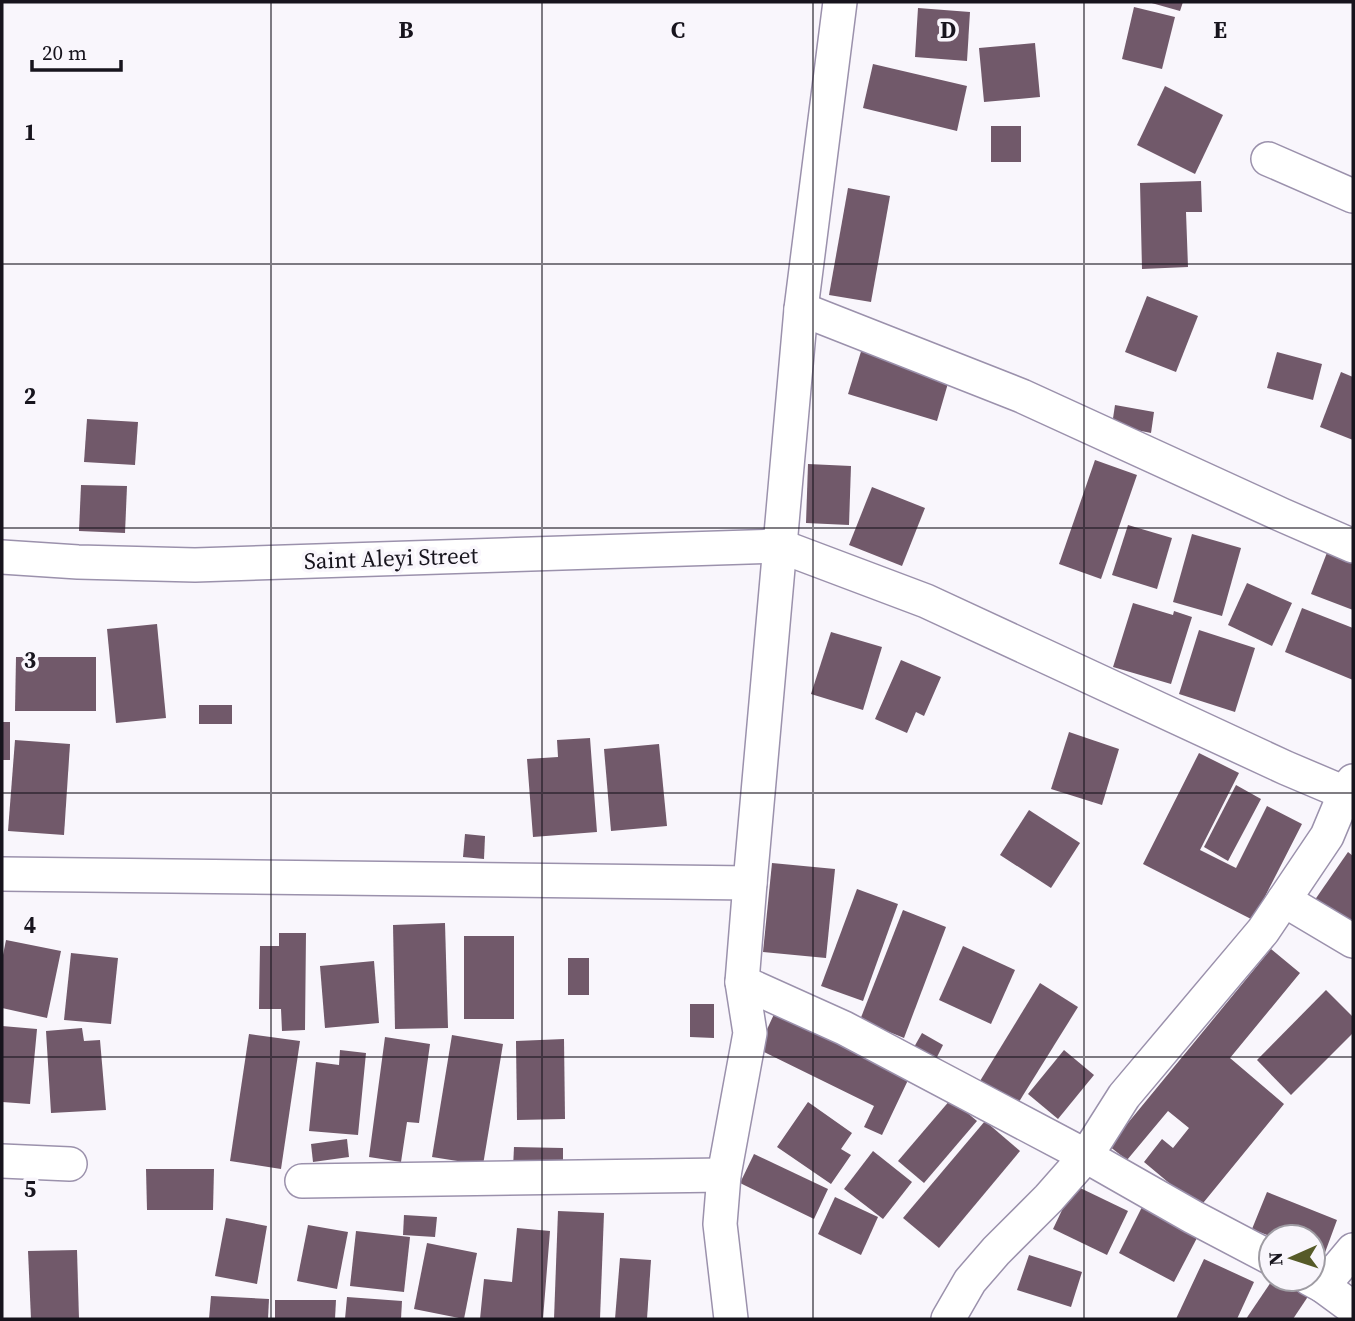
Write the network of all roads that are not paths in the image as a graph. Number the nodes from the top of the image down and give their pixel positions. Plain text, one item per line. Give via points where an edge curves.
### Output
1 (840, 2) edge
2 (1268, 159) dead end
3 (1353, 196) edge
4 (801, 309) junction
5 (780, 546) junction
6 (1353, 546) edge
7 (2, 557) edge
8 (1349, 787) edge
9 (2, 874) edge
10 (750, 883) junction
11 (1284, 900) junction
12 (1353, 941) edge
13 (743, 982) junction
14 (1086, 1156) junction
15 (2, 1161) edge
16 (70, 1164) dead end
17 (724, 1175) junction
18 (302, 1181) dead end
19 (1353, 1250) edge
20 (1257, 1251) edge
21 (1327, 1272) edge
22 (1327, 1290) edge
23 (1353, 1308) edge
24 (731, 1319) edge
25 (948, 1319) edge

1 - 4 street
2 - 3 street
4 - 5 street
4 - 6 street via 1022,396
5 - 7 street, Saint Aleyi Street via 195,565
5 - 8 street via 926,601 1308,777
5 - 10 street
8 - 11 street via 1327,836
9 - 10 street
10 - 13 street
11 - 12 street
11 - 14 street via 1124,1096
13 - 14 street via 844,1028
13 - 17 street via 750,1033
14 - 20 street
14 - 25 street via 970,1281
15 - 16 street
17 - 18 street
17 - 24 street via 720,1224
19 - 21 street
22 - 23 street

